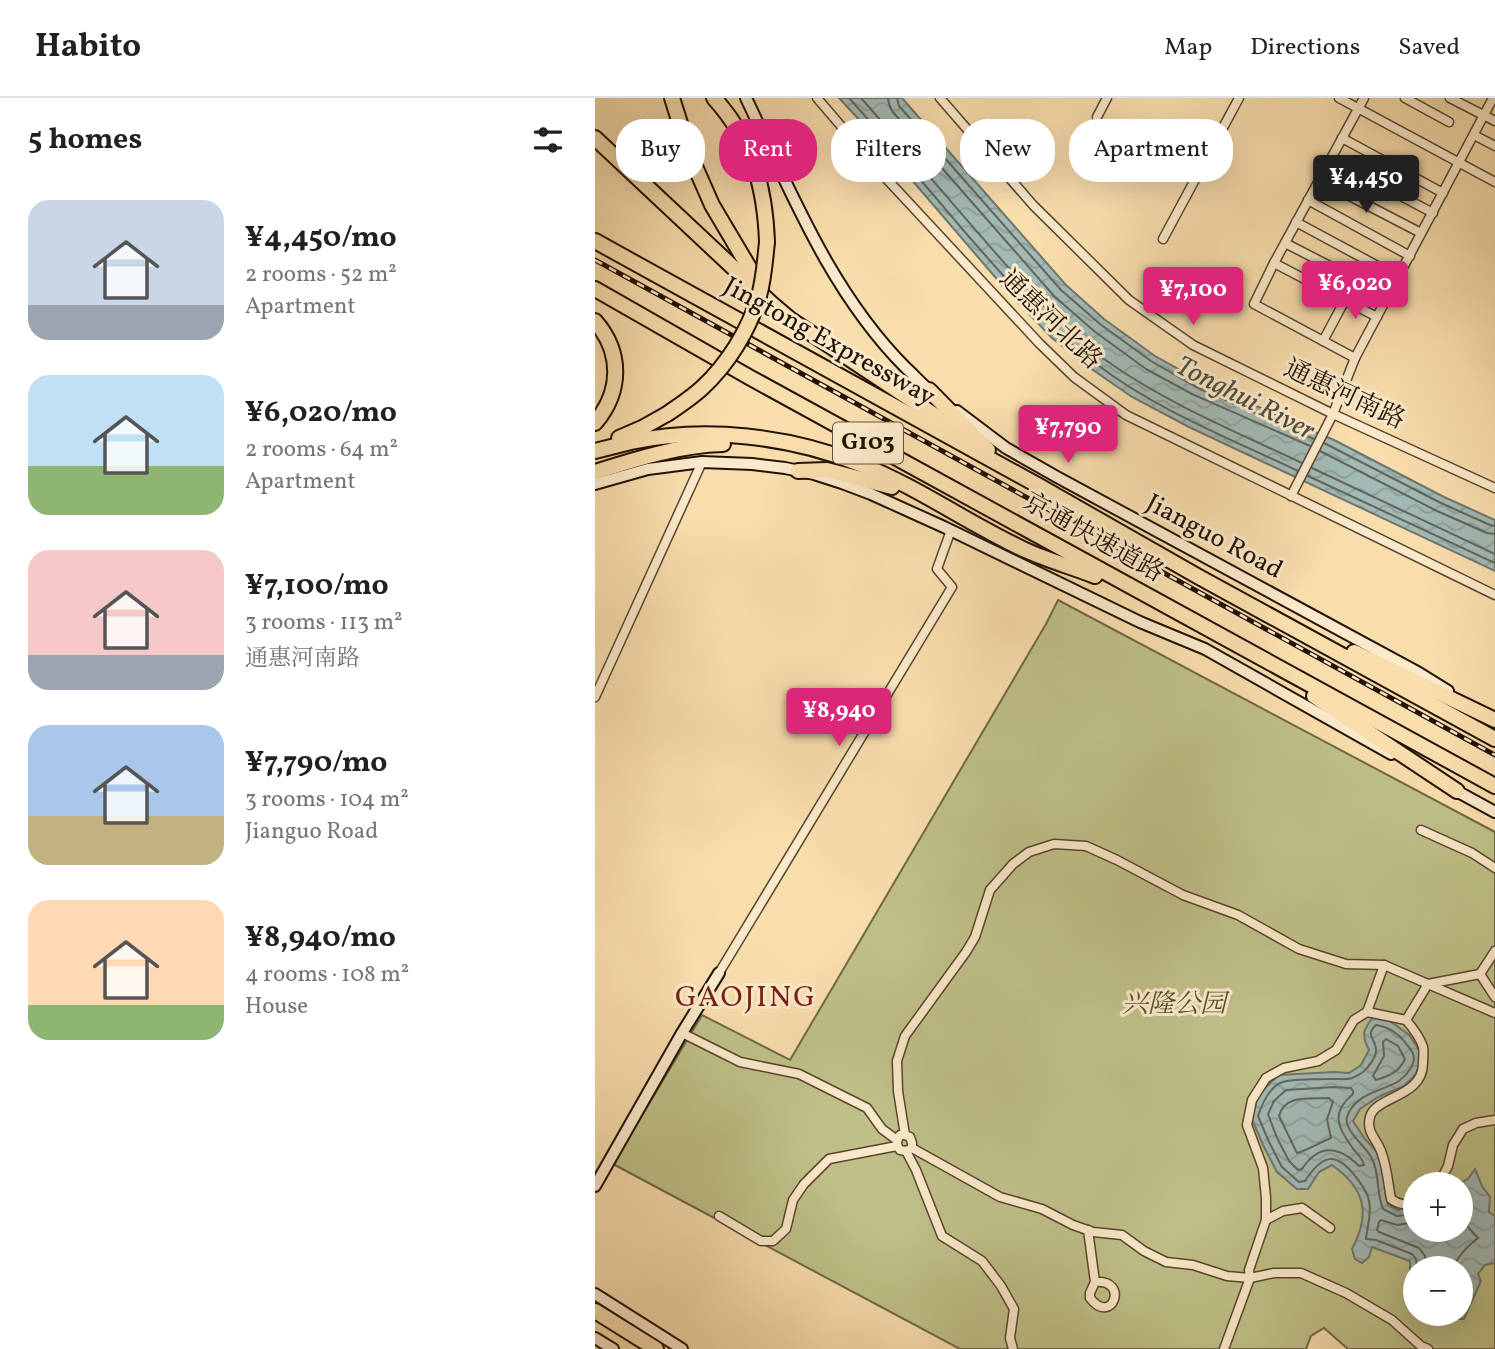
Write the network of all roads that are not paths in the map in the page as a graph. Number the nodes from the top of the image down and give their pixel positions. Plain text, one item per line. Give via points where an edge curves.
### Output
1 (714, 98) edge
2 (745, 98) edge
3 (817, 98) edge
4 (940, 98) edge
5 (1107, 98) edge
6 (1239, 98) edge
7 (1339, 98) edge
8 (1364, 98) edge
9 (1405, 98) edge
10 (1450, 98) edge
11 (1493, 98) edge
12 (673, 101) edge
13 (1358, 108) junction
14 (1484, 116) junction
15 (1097, 117) dead end
16 (1495, 121) edge
17 (1449, 122) dead end
18 (1474, 135) junction
19 (595, 138) edge
20 (1342, 138) junction
21 (1495, 146) edge
22 (1331, 159) junction
23 (1459, 162) junction
24 (1319, 180) junction
25 (1495, 182) edge
26 (1443, 193) junction
27 (1308, 200) junction
28 (1433, 213) junction
29 (1296, 222) junction
30 (1421, 233) junction
31 (1163, 239) dead end
32 (595, 241) edge
33 (1285, 243) junction
34 (1410, 256) junction
35 (1274, 263) junction
36 (1398, 277) junction
37 (595, 289) edge
38 (1388, 296) junction
39 (1345, 300) junction
40 (771, 303) junction
41 (1377, 317) junction
42 (595, 321) edge
43 (1323, 341) junction
44 (1355, 358) junction
45 (929, 390) junction
46 (1332, 414) junction
47 (595, 423) edge
48 (786, 443) junction
49 (595, 450) edge
50 (988, 450) junction
51 (702, 462) junction
52 (798, 471) junction
53 (595, 472) edge
54 (595, 484) edge
55 (1039, 486) junction
56 (1495, 488) edge
57 (1293, 492) junction
58 (929, 498) junction
59 (950, 530) junction
60 (1199, 577) junction
61 (1143, 594) junction
62 (1495, 595) edge
63 (1228, 640) junction
64 (595, 697) edge
65 (1495, 720) edge
66 (1495, 739) edge
67 (1495, 786) edge
68 (1457, 791) junction
69 (1495, 812) edge
70 (1421, 830) dead end
71 (1495, 867) edge
72 (1495, 951) edge
73 (1384, 965) junction
74 (719, 973) joint
75 (1480, 974) junction
76 (1428, 984) junction
77 (1495, 997) edge
78 (1367, 1012) junction
79 (1495, 1013) edge
80 (1406, 1020) junction
81 (682, 1033) junction
82 (1495, 1120) edge
83 (905, 1135) junction
84 (897, 1143) junction
85 (909, 1149) junction
86 (1445, 1172) edge
87 (595, 1186) edge
88 (1403, 1205) edge
89 (719, 1216) dead end
90 (1266, 1220) junction
91 (1330, 1228) dead end
92 (1088, 1230) junction
93 (1249, 1278) junction
94 (1095, 1282) dead end
95 (595, 1294) edge
96 (595, 1311) edge
97 (595, 1321) edge
98 (595, 1338) edge
99 (612, 1349) edge
100 (640, 1349) edge
101 (656, 1349) edge
102 (682, 1349) edge
103 (1013, 1349) edge
104 (1224, 1349) edge
105 (1428, 1349) edge

1 - 49 highway, bridge via 737,127 763,191 767,242 759,297 735,349 702,389 667,414
2 - 45 main road, Jianguo Road via 829,267 860,315
3 - 57 street, 通惠河北路 via 1005,308 1074,377 1126,415
4 - 46 street, 通惠河南路 via 1033,205 1129,300 1193,345
5 - 15 street
6 - 31 street
7 - 13 street
8 - 13 street
9 - 17 street
10 - 14 street
11 - 14 street
12 - 40 highway via 712,205
13 - 20 street
13 - 23 street
14 - 16 street
14 - 18 street
18 - 21 street
18 - 23 street
19 - 40 highway
20 - 22 street
20 - 26 street
22 - 24 street
22 - 28 street
23 - 25 street
23 - 26 street
24 - 27 street
24 - 30 street
26 - 28 street
27 - 29 street
27 - 34 street
28 - 30 street
29 - 33 street
29 - 36 street
30 - 34 street
32 - 55 highway, Jingtong Expressway / G103
33 - 35 street
33 - 38 street
34 - 36 street
35 - 39 street
35 - 43 street via 1254,304
36 - 38 street
37 - 61 highway, 京通快速道路 / G103
38 - 41 street
39 - 41 street
39 - 43 street
40 - 50 highway via 814,337
41 - 44 street
42 - 47 highway via 610,343 616,364 609,402
43 - 44 street
44 - 46 street
45 - 50 highway
45 - 65 main road, Jianguo Road via 1006,448 1419,673
46 - 56 street, 通惠河南路
46 - 57 street
48 - 49 highway via 693,435
48 - 53 highway via 709,444
48 - 58 highway via 861,464
50 - 55 highway
51 - 52 main road
51 - 54 main road via 648,469
51 - 64 street
52 - 58 highway via 828,470
52 - 59 main road via 871,494
55 - 60 highway, 京通快速道路 / G103
57 - 62 street, 通惠河北路
58 - 61 highway via 1025,550
59 - 68 main road via 1205,649
59 - 74 street via 937,569 952,587
60 - 65 highway
60 - 66 highway, 京通快速道路 / G103
61 - 63 highway, 京通快速道路 / G103
63 - 67 highway, 京通快速道路 / G103
63 - 68 highway
68 - 69 main road
70 - 71 street
72 - 75 street
73 - 76 street
73 - 78 street
73 - 83 street via 1346,964 1299,949 1238,915 1183,895 1086,846 1054,844 1029,852 990,890 966,953 905,1036 897,1061
74 - 81 main road
75 - 76 street
75 - 77 street
76 - 79 street
76 - 80 street
78 - 80 street
78 - 90 street via 1354,1020 1336,1050 1318,1061 1266,1077 1252,1100 1247,1125 1263,1168
80 - 88 street via 1423,1047 1423,1071 1414,1086 1370,1114 1368,1129 1381,1151 1391,1199
81 - 84 street via 740,1062 799,1074 867,1108
81 - 87 main road
82 - 86 street via 1463,1129
83 - 84 street via 900,1135
83 - 85 street via 912,1143
84 - 85 street via 900,1150
84 - 89 street via 829,1159 793,1200 786,1229 773,1241 761,1241
85 - 92 street via 1000,1197 1042,1209
85 - 103 street via 942,1237 982,1261 1014,1309
90 - 91 street via 1301,1208
90 - 93 street
92 - 93 street via 1122,1235 1166,1262
92 - 94 street
93 - 104 street
93 - 105 street via 1301,1273 1392,1320
95 - 102 main road
96 - 101 highway
97 - 100 highway
98 - 99 main road

